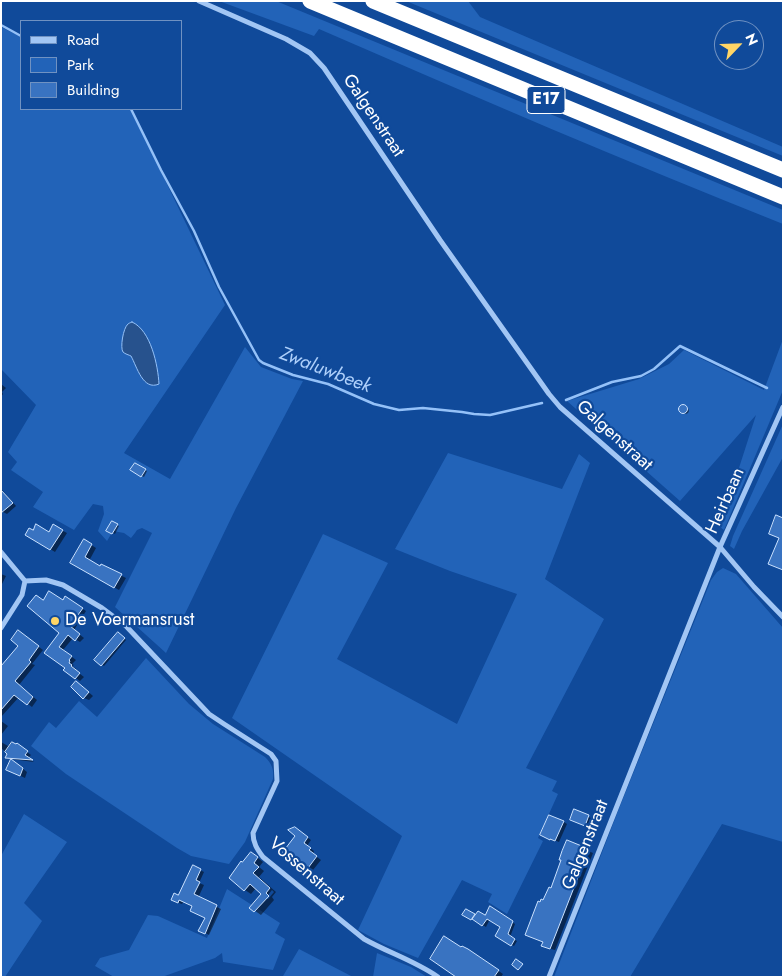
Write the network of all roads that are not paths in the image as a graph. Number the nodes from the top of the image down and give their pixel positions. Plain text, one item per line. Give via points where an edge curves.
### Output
1 (199, 1) edge
2 (310, 1) edge
3 (374, 1) edge
4 (783, 170) edge
5 (783, 197) edge
6 (783, 407) edge
7 (720, 547) junction
8 (1, 552) edge
9 (25, 582) junction
10 (783, 617) edge
11 (1, 628) edge
12 (438, 977) edge
13 (549, 977) edge

1 - 7 street, Galgenstraat via 310,52 549,394
2 - 5 highway, E17
3 - 4 highway, E17
6 - 7 street, Heirbaan
7 - 10 street, Heirbaan
7 - 13 street, Galgenstraat
8 - 9 street
9 - 11 street via 22,595
9 - 12 street, Vossenstraat via 46,580 63,585 102,608 126,626 209,714 271,754 276,761 277,781 253,833 255,846 263,857 364,939 425,967

